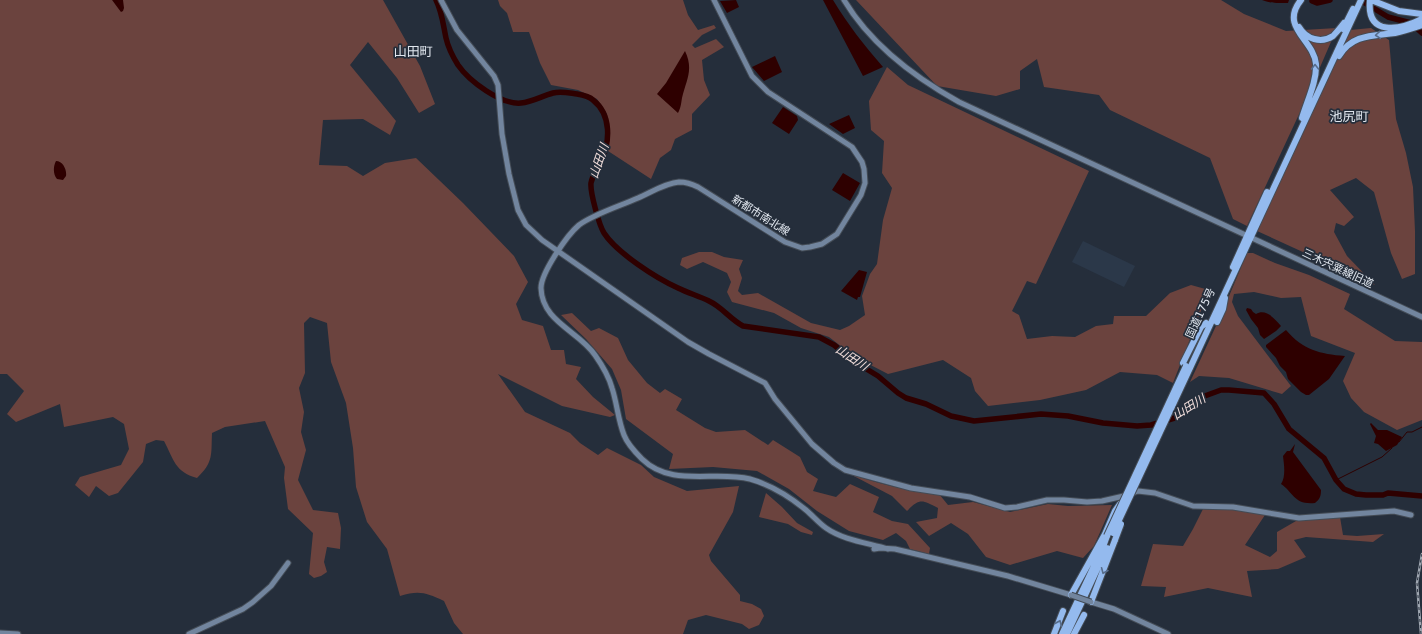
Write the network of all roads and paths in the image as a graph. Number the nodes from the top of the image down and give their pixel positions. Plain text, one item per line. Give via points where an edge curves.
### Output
1 (441, 0) edge
2 (714, 0) edge
3 (844, 0) edge
4 (1301, 0) edge
5 (1306, 0) edge
6 (1370, 0) edge
7 (1379, 0) edge
8 (1358, 2) edge
9 (1411, 12) junction
10 (1422, 12) edge
11 (1349, 17) junction
12 (1422, 19) edge
13 (1422, 25) edge
14 (1323, 82) junction
15 (1302, 118) junction
16 (1309, 128) dead end
17 (1299, 134) junction
18 (1249, 237) junction
19 (559, 251) junction
20 (1227, 289) junction
21 (1422, 317) edge
22 (1217, 322) dead end
23 (1187, 366) junction
24 (1411, 515) dead end
25 (1110, 537) junction
26 (888, 548) junction
27 (874, 549) dead end
28 (288, 563) dead end
29 (1071, 596) junction
30 (1091, 602) junction
31 (1064, 611) dead end
32 (1084, 615) dead end
33 (0, 633) edge
34 (18, 634) edge
35 (189, 634) edge
36 (1054, 634) edge
37 (1062, 634) edge
38 (1067, 634) edge
39 (1074, 634) edge
40 (1168, 634) edge

1 - 19 street via 457,30 494,76 498,85 508,174 518,210 526,225
2 - 19 street, 新都市南北線 via 746,67 759,85 846,142 857,154 865,176 861,196 837,234 822,244 798,247 785,242 698,187 677,182 590,218 572,232
3 - 18 street, 三木宍粟線旧道 via 867,31 894,58 940,91
15 -> 4 highway via 1316,67 1313,54 1298,33 1295,24 1296,8
5 - 11 highway via 1299,9 1298,22 1302,31 1312,39 1332,37
6 - 9 highway via 1399,11
6 - 12 highway via 1372,16 1384,27 1396,28
7 - 9 highway
8 - 11 highway, 国道175号
8 - 14 highway, 国道175号
9 - 10 highway
11 - 15 highway, 国道175号
13 -> 14 highway via 1352,41 1344,48
14 - 17 highway, 国道175号
15 - 18 highway, 国道175号
16 - 17 highway
17 - 18 highway, 国道175号
18 - 20 highway, 国道175号
18 - 21 street, 三木宍粟線旧道
18 - 23 highway, 国道175号
19 - 24 street via 688,342 765,383 812,444 845,470 911,488 970,497 1005,508 1047,500 1102,501 1138,491 1155,493 1193,506 1233,507 1299,518 1394,511
19 - 26 street, 新都市南北線 via 543,277 541,289 544,302 558,323 581,340 594,354 612,386 624,436 643,460 668,474 734,477 764,484 781,492 828,529 842,536
20 - 22 highway
20 - 23 highway, 国道175号
23 - 25 highway, 国道175号, bridge
23 - 25 highway, 国道175号, bridge via 1122,501
25 - 29 highway
25 -> 30 highway
25 - 37 highway, 国道175号
25 - 38 highway, 国道175号
26 - 27 street
26 - 29 street, 新都市南北線 via 1008,576
28 - 35 street via 271,586 253,602
29 - 30 street, 新都市南北線, bridge
30 - 40 street, 新都市南北線 via 1114,609
36 -> 31 highway
32 - 39 highway
33 - 34 street

